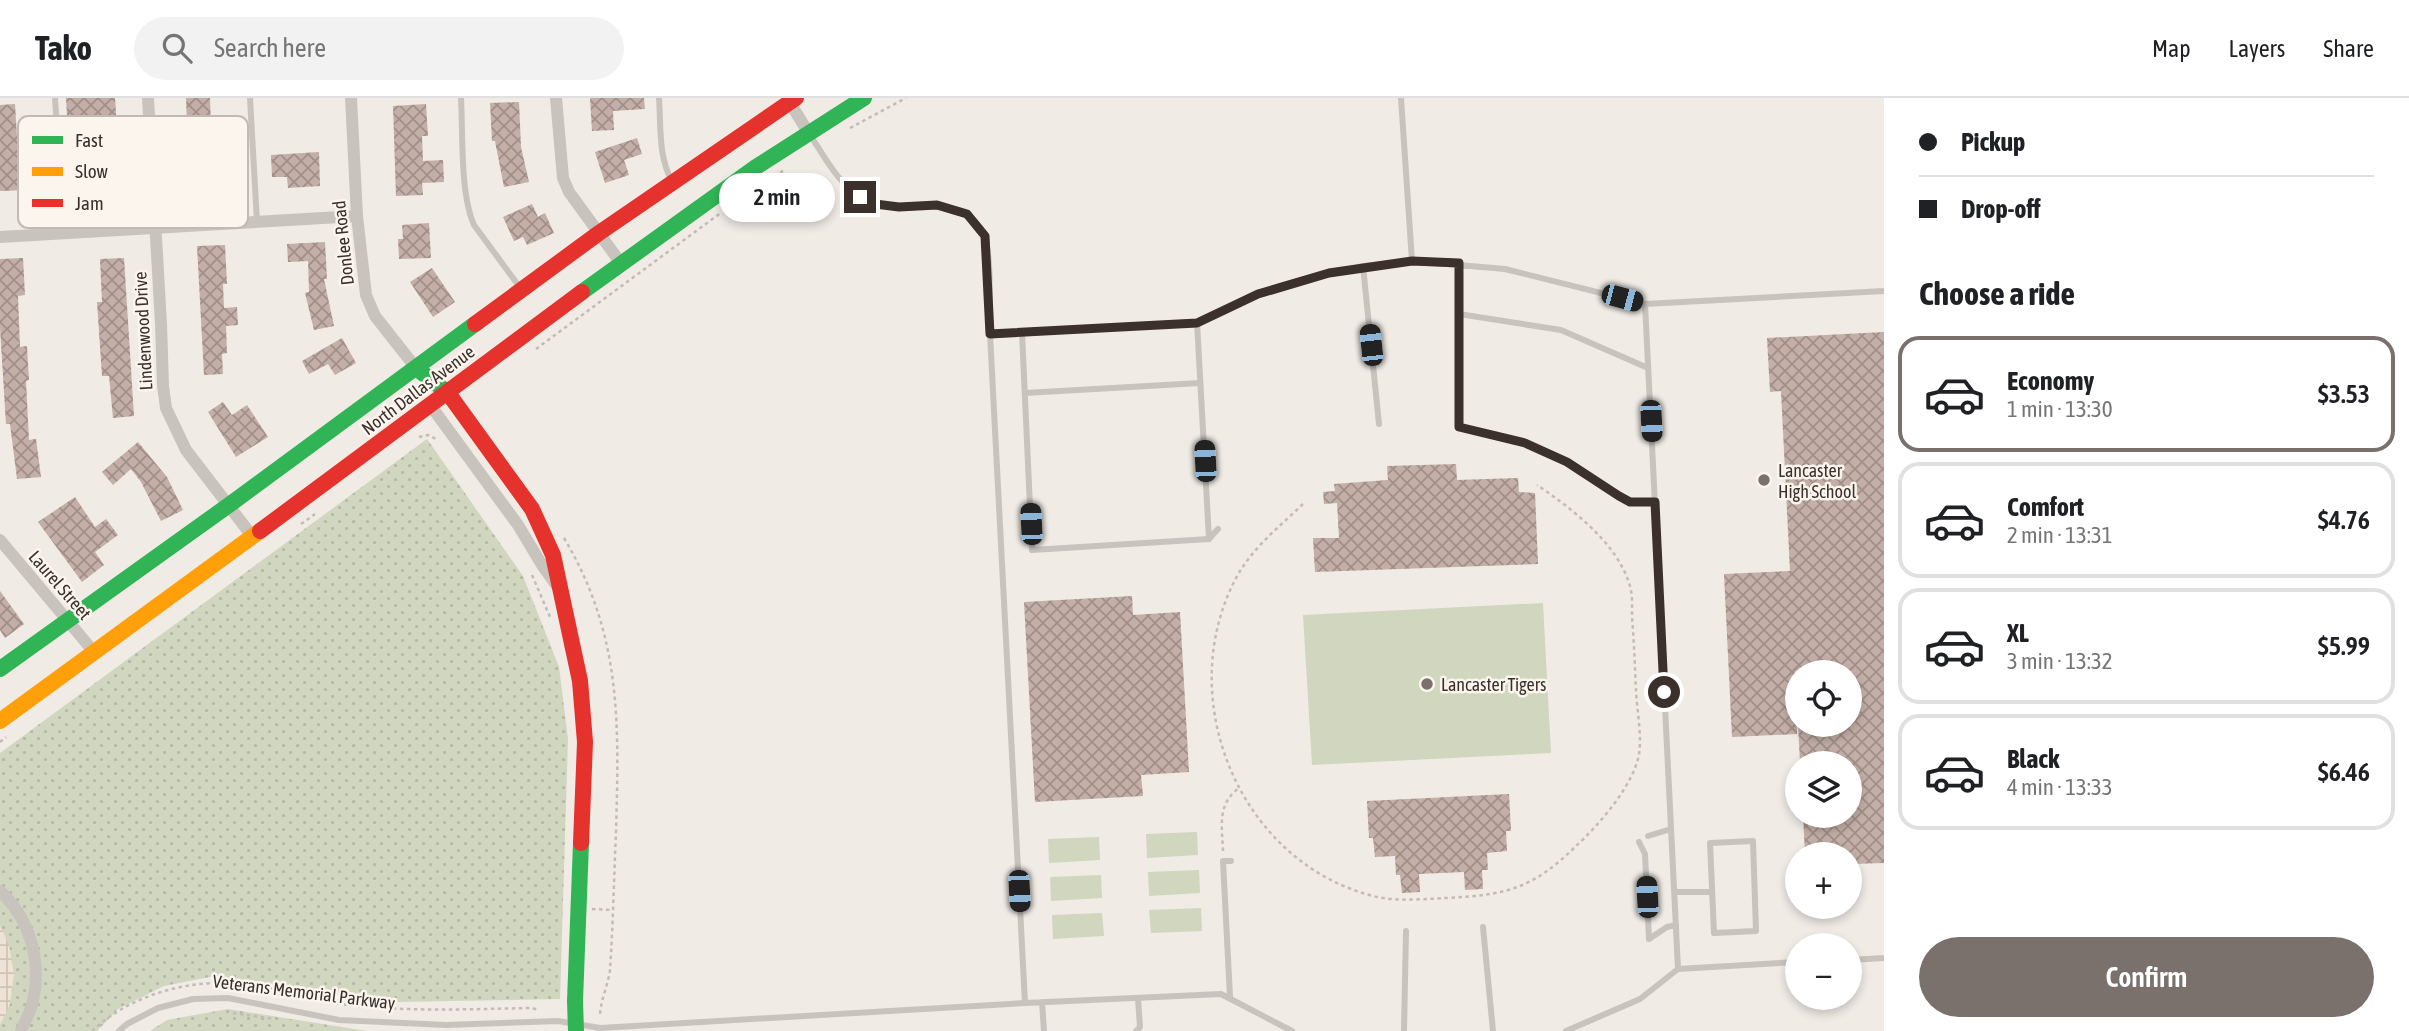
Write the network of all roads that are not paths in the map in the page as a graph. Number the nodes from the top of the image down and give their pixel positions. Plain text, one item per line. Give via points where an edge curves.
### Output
1 (55, 98) edge
2 (148, 98) edge
3 (250, 98) edge
4 (351, 98) edge
5 (461, 98) edge
6 (556, 98) edge
7 (659, 98) edge
8 (864, 98) edge
9 (1401, 98) edge
10 (791, 99) edge
11 (56, 116) edge
12 (149, 116) edge
13 (807, 132) junction
14 (673, 182) junction
15 (357, 216) junction
16 (248, 222) edge
17 (257, 222) junction
18 (64, 228) edge
19 (139, 228) edge
20 (154, 228) edge
21 (64, 233) junction
22 (599, 233) junction
23 (0, 237) edge
24 (1412, 261) junction
25 (621, 262) junction
26 (1459, 263) junction
27 (1363, 266) junction
28 (522, 290) junction
29 (1884, 291) edge
30 (1645, 304) junction
31 (1459, 314) junction
32 (1197, 323) junction
33 (1022, 333) junction
34 (990, 334) junction
35 (416, 368) junction
36 (1648, 368) junction
37 (1200, 383) junction
38 (448, 393) junction
39 (1025, 393) junction
40 (431, 406) junction
41 (1379, 424) dead end
42 (1655, 502) junction
43 (229, 505) junction
44 (1218, 529) dead end
45 (252, 536) junction
46 (1209, 539) junction
47 (0, 540) edge
48 (558, 586) junction
49 (66, 620) junction
50 (94, 652) junction
51 (0, 669) edge
52 (0, 721) edge
53 (1671, 828) junction
54 (1648, 836) dead end
55 (1639, 842) dead end
56 (1227, 861) road end
57 (0, 891) edge
58 (1674, 892) junction
59 (1712, 892) junction
60 (1676, 925) junction
61 (1483, 927) dead end
62 (1406, 931) dead end
63 (1236, 955) dead end
64 (1228, 956) junction
65 (1884, 958) edge
66 (1862, 959) edge
67 (1785, 963) edge
68 (1678, 969) junction
69 (1230, 997) junction
70 (1138, 998) junction
71 (1042, 1002) junction
72 (1025, 1003) junction
73 (576, 1027) edge
74 (21, 1031) edge
75 (119, 1031) edge
76 (1044, 1031) edge
77 (1136, 1031) edge
78 (1292, 1031) edge
79 (1404, 1031) edge
80 (1493, 1031) edge
81 (1566, 1031) edge

1 - 11 lane
2 - 12 street, Lindenwood Drive
3 - 17 lane
4 - 15 street, Donlee Road
5 - 28 lane via 470,217
6 - 22 street via 563,178
7 - 14 lane via 665,169
8 - 13 main road, North Dallas Avenue
9 - 24 lane
10 - 13 street
10 - 14 main road, North Dallas Avenue
13 - 25 main road, North Dallas Avenue
13 - 34 lane via 841,181 860,197 875,204 937,205 967,214 985,236
14 - 22 main road, North Dallas Avenue
15 - 17 street
15 - 35 street, Donlee Road via 366,295 375,316
16 - 17 street
18 - 21 lane
19 - 21 street
20 - 43 street, Lindenwood Drive via 166,408 187,450
21 - 23 street
22 - 25 street
22 - 28 main road, North Dallas Avenue
24 - 26 lane
24 - 27 lane
25 - 38 main road, North Dallas Avenue
26 - 30 lane via 1505,269
26 - 31 lane
27 - 32 lane via 1258,294
27 - 41 lane
28 - 35 main road, North Dallas Avenue
29 - 30 lane
30 - 36 lane
31 - 36 lane via 1561,330
31 - 42 lane via 1459,427 1525,443 1567,462 1630,502
32 - 33 lane
32 - 37 lane
33 - 34 lane
33 - 39 lane
34 - 72 lane
35 - 38 main road
35 - 40 main road
35 - 43 main road, North Dallas Avenue
36 - 42 lane
37 - 39 lane
37 - 46 lane
38 - 40 main road, North Dallas Avenue
38 - 48 main road via 532,509 553,555
39 - 46 lane via 1032,550
40 - 45 main road, North Dallas Avenue
40 - 48 street
42 - 53 lane
43 - 45 street, Lindenwood Drive
43 - 49 main road, North Dallas Avenue
44 - 46 lane
45 - 50 main road, North Dallas Avenue
47 - 49 street, Laurel Street
48 - 73 main road via 580,681 585,742
49 - 50 street, Laurel Street
49 - 51 main road, North Dallas Avenue
50 - 52 main road, North Dallas Avenue
53 - 54 lane
53 - 58 lane
55 - 60 lane via 1645,854 1649,939
56 - 64 lane
57 - 74 street via 30,933 37,968 33,1003
58 - 59 lane
58 - 60 lane
59 - 59 lane via 1714,933 1756,931 1753,841 1710,843
60 - 68 lane
61 - 80 lane
62 - 79 lane
63 - 64 lane
64 - 69 lane
65 - 66 lane
67 - 68 lane
68 - 81 lane via 1640,999
69 - 70 lane, Veterans Memorial Parkway
69 - 78 lane
70 - 71 lane, Veterans Memorial Parkway
70 - 77 lane via 1140,1027
71 - 72 lane, Veterans Memorial Parkway
71 - 76 lane
72 - 73 lane, Veterans Memorial Parkway
73 - 75 lane, Veterans Memorial Parkway via 558,1020 446,1025 339,1020 228,999 193,999 158,1008

